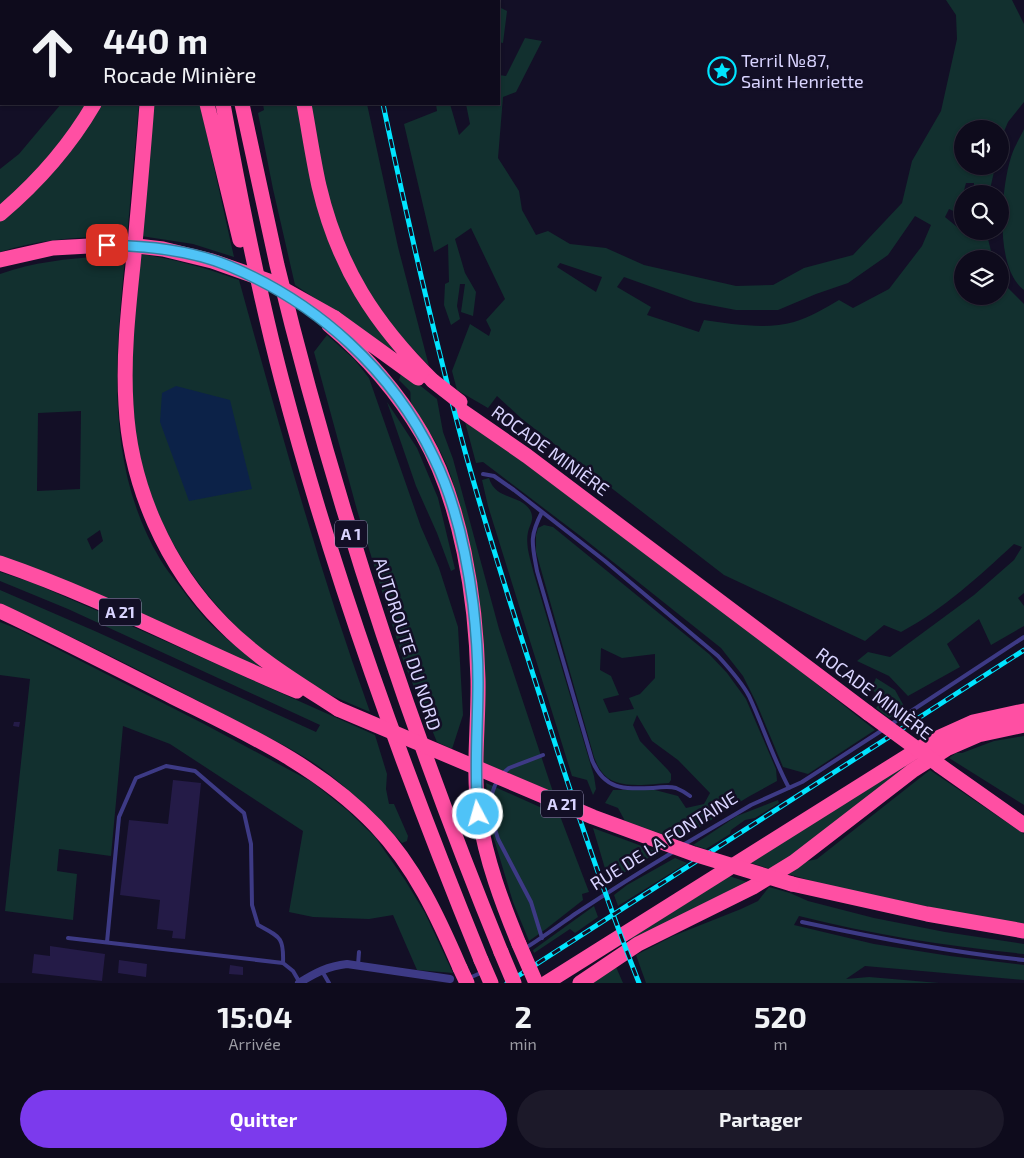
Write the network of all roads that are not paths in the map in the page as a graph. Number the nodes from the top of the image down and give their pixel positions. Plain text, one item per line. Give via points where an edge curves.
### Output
1 (93, 105) edge
2 (147, 105) edge
3 (207, 105) edge
4 (223, 105) edge
5 (242, 105) edge
6 (304, 105) edge
7 (0, 214) edge
8 (0, 260) edge
9 (259, 285) junction
10 (332, 322) junction
11 (434, 386) junction
12 (483, 474) dead end
13 (542, 512) junction
14 (0, 563) edge
15 (0, 611) edge
16 (1024, 637) edge
17 (338, 709) junction
18 (1024, 711) edge
19 (1024, 725) edge
20 (543, 755) dead end
21 (789, 788) junction
22 (690, 796) dead end
23 (1024, 824) edge
24 (802, 922) dead end
25 (1024, 931) edge
26 (68, 938) dead end
27 (542, 938) junction
28 (107, 942) junction
29 (360, 952) dead end
30 (504, 956) junction
31 (1024, 960) edge
32 (283, 963) junction
33 (358, 965) junction
34 (321, 969) junction
35 (455, 974) junction
36 (300, 983) edge
37 (329, 983) edge
38 (467, 983) edge
39 (491, 983) edge
40 (514, 983) edge
41 (536, 983) edge
42 (546, 983) edge
43 (580, 983) edge

1 - 7 highway via 59,156
2 - 17 highway via 125,362 132,450 147,505 162,539 190,586 223,624 265,661
3 - 9 highway via 245,259
4 - 9 highway, AUTOROUTE DU NORD / A 1
5 - 30 highway, AUTOROUTE DU NORD / A 1 via 278,265 347,522 413,724 453,833
6 - 11 highway via 319,188 342,256 384,328
8 - 10 highway, ROCADE MINIÈRE, bridge via 53,248 107,245 164,249 197,256 269,281
9 - 30 highway, AUTOROUTE DU NORD / A 1 via 308,474 345,593 410,778
10 - 11 highway, ROCADE MINIÈRE
10 - 30 highway via 376,370 410,415 435,459 449,496 465,559 476,628 478,814 504,908
11 - 23 highway, ROCADE MINIÈRE, bridge via 868,713
12 - 13 lane via 494,476
13 - 21 lane via 694,634 731,670 748,695
13 - 22 lane via 532,534 534,552 595,769 615,786 676,788
14 - 17 highway, A 21
15 - 35 highway via 252,737 333,787 376,827 415,876 436,914
16 - 21 lane, RUE DE LA FONTAINE
17 - 25 highway, A 21, bridge via 593,817 694,854 792,884 926,914
18 - 42 highway via 973,722 933,740
19 - 43 highway via 978,735 948,748 912,771 794,862 753,888 638,944
20 - 27 lane via 508,768 492,789 491,799 498,839 530,902
21 - 27 lane, RUE DE LA FONTAINE via 737,812 627,880
24 - 31 lane via 878,939
26 - 28 lane
27 - 30 lane, RUE DE LA FONTAINE
28 - 32 lane
28 - 32 lane via 119,817 136,778 166,766 195,771 244,813 251,844 252,905 258,925 278,936 284,947
29 - 33 lane
30 - 35 lane, RUE DE LA FONTAINE via 467,979
30 - 39 highway, AUTOROUTE DU NORD / A 1, bridge
30 - 40 highway, AUTOROUTE DU NORD / A 1, bridge
30 - 41 highway, bridge
32 - 36 lane
33 - 34 street, RUE DE LA FONTAINE
33 - 35 street, RUE DE LA FONTAINE via 435,978
34 - 36 street, RUE DE LA FONTAINE
34 - 37 lane
35 - 38 highway, bridge

